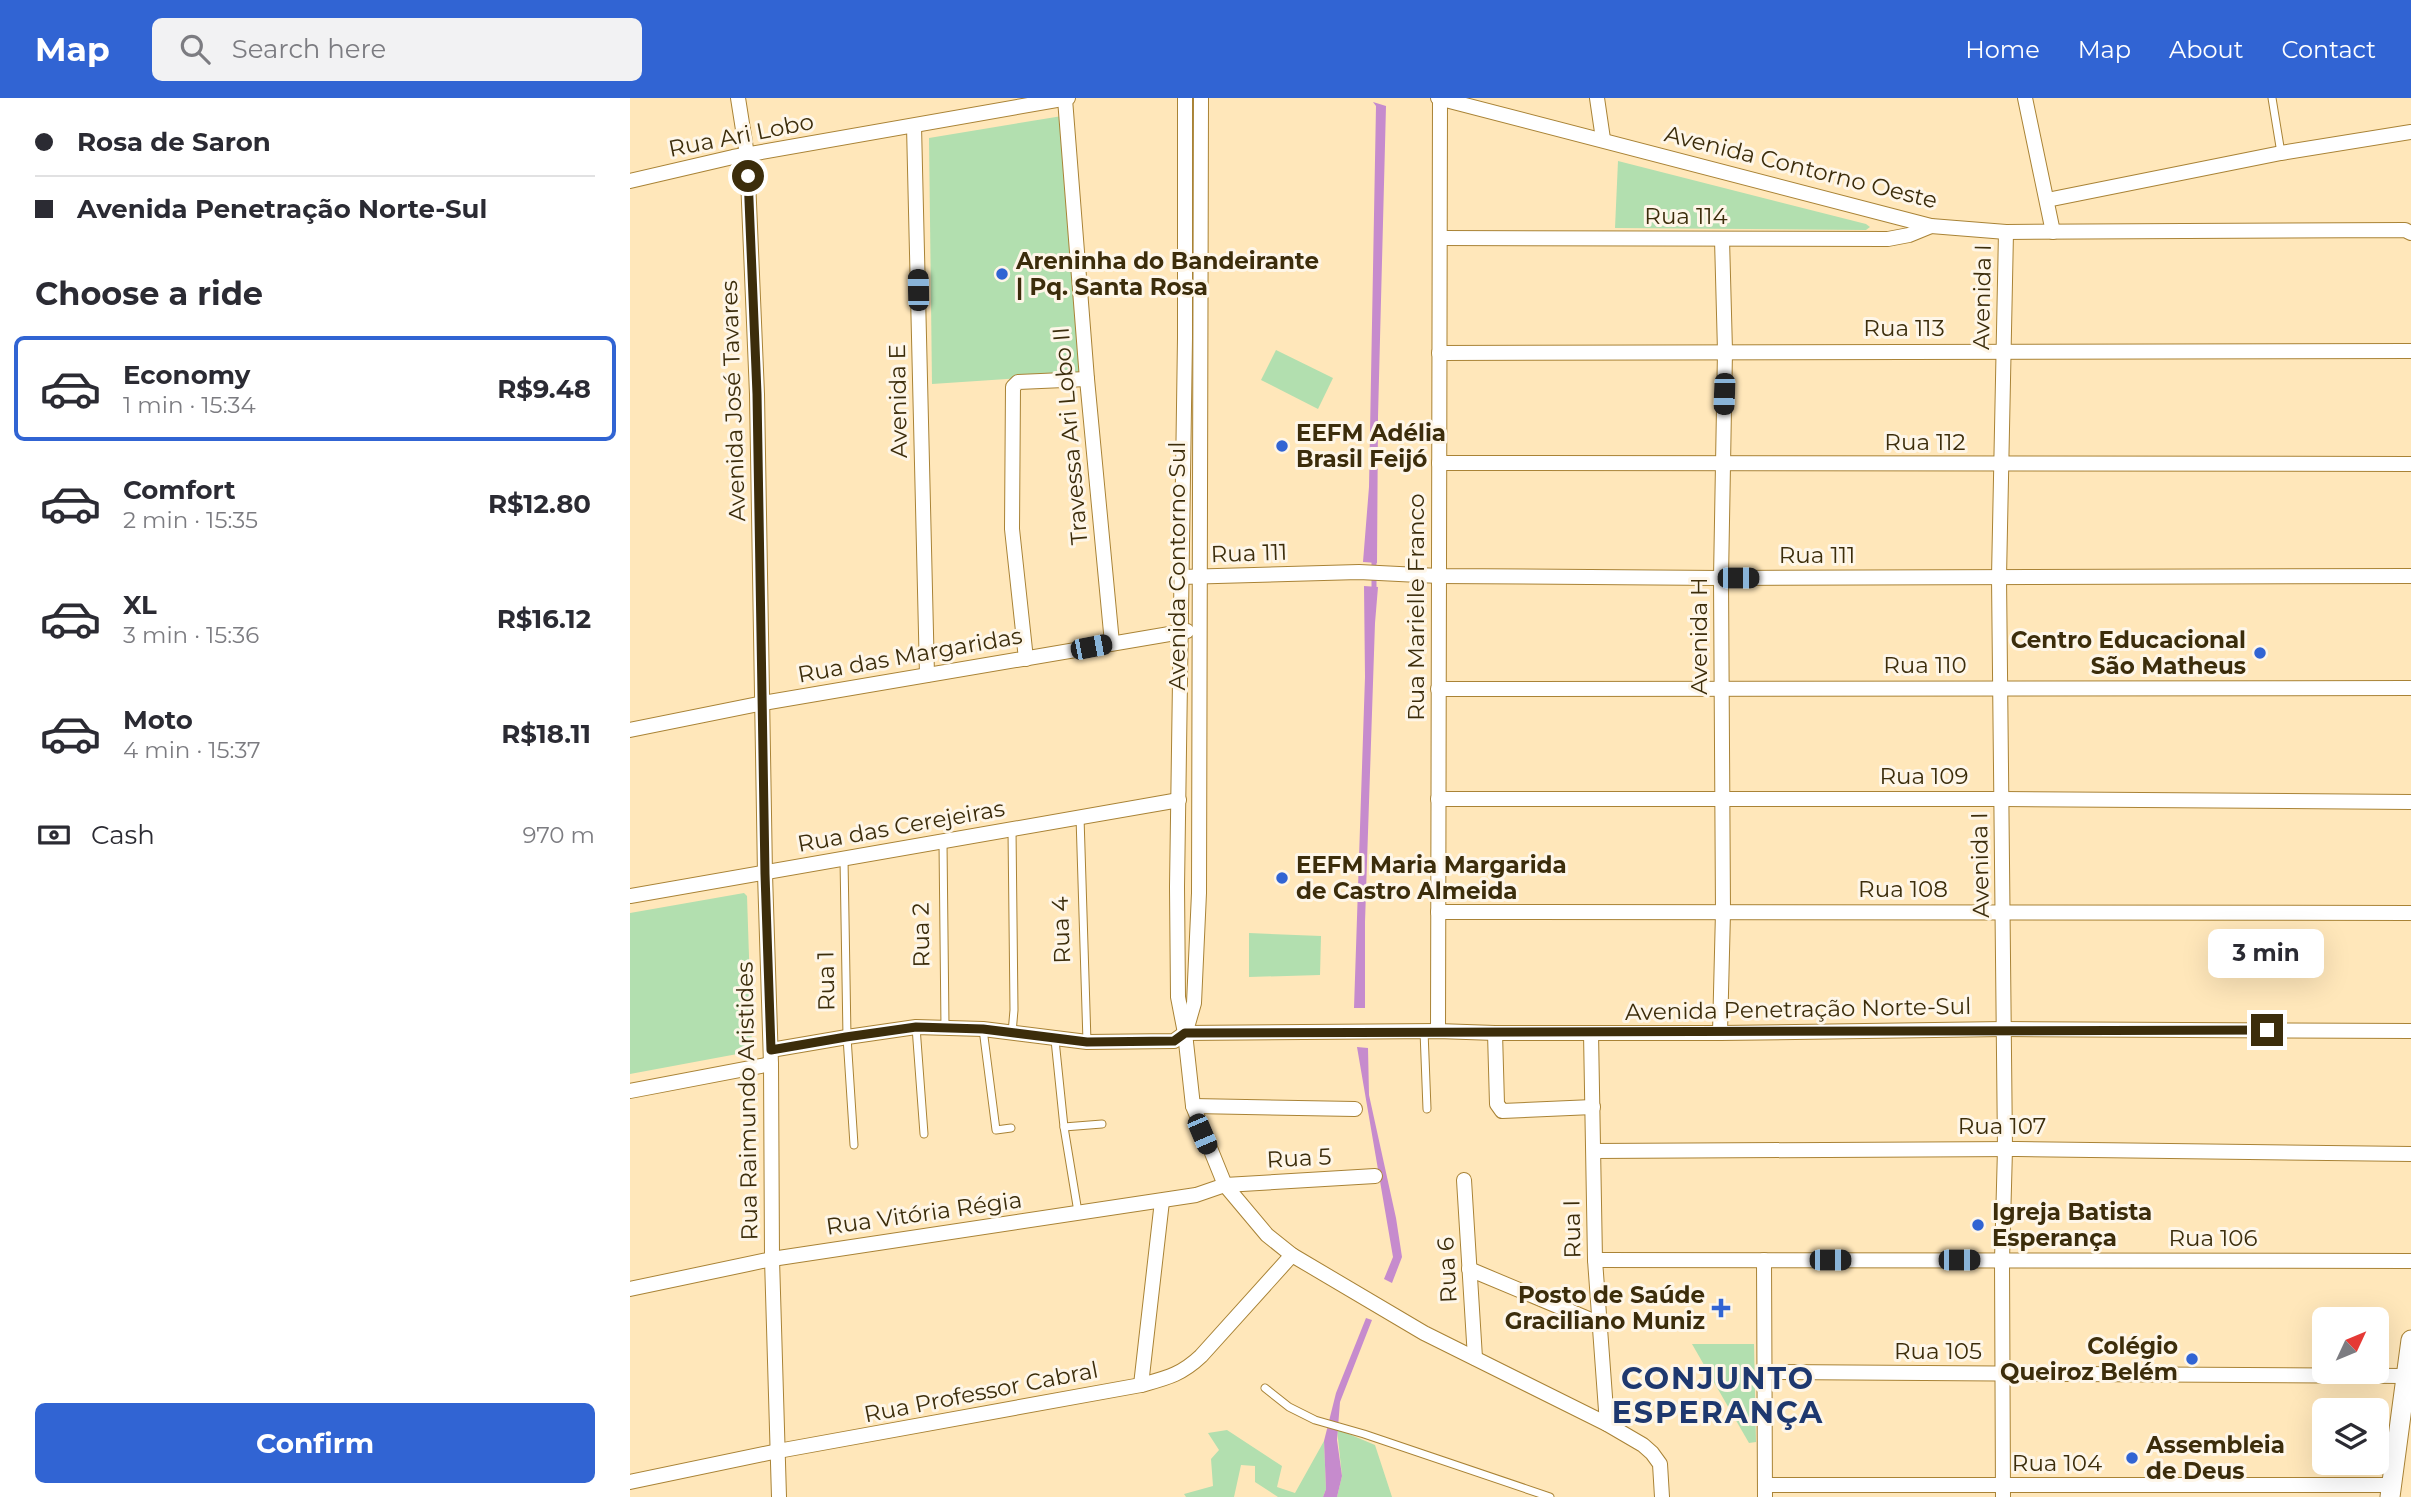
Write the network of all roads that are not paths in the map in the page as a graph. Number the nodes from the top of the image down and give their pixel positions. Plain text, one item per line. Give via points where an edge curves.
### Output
1 (738, 98) edge
2 (1066, 98) edge
3 (1185, 98) edge
4 (1202, 98) edge
5 (1439, 98) edge
6 (1597, 98) edge
7 (2025, 98) edge
8 (2272, 98) edge
9 (914, 126) junction
10 (2411, 132) edge
11 (1604, 139) junction
12 (2281, 153) junction
13 (747, 155) junction
14 (630, 181) edge
15 (2047, 200) junction
16 (1931, 226) junction
17 (2006, 232) junction
18 (2053, 232) junction
19 (2411, 233) edge
20 (1440, 238) junction
21 (1722, 239) junction
22 (1725, 351) junction
23 (2004, 351) junction
24 (2411, 351) edge
25 (1439, 353) junction
26 (1087, 379) junction
27 (1439, 463) junction
28 (1722, 463) junction
29 (2411, 464) edge
30 (2002, 465) junction
31 (1439, 576) junction
32 (2411, 576) edge
33 (1181, 577) junction
34 (1199, 577) junction
35 (1999, 577) junction
36 (1721, 578) junction
37 (1199, 630) junction
38 (1181, 631) junction
39 (1112, 643) junction
40 (1026, 659) junction
41 (927, 675) junction
42 (2001, 687) junction
43 (2411, 688) edge
44 (1438, 689) junction
45 (1721, 689) junction
46 (763, 704) junction
47 (630, 730) edge
48 (1438, 799) junction
49 (2001, 799) junction
50 (1179, 800) junction
51 (1723, 800) junction
52 (2411, 802) edge
53 (1080, 816) junction
54 (1012, 830) junction
55 (943, 843) junction
56 (844, 859) junction
57 (765, 874) junction
58 (630, 896) edge
59 (1438, 912) junction
60 (1723, 912) junction
61 (2003, 912) junction
62 (2411, 913) edge
63 (916, 1027) junction
64 (945, 1027) junction
65 (983, 1029) junction
66 (2004, 1029) junction
67 (1431, 1031) junction
68 (2411, 1031) edge
69 (1012, 1033) junction
70 (1185, 1033) junction
71 (1495, 1033) junction
72 (1591, 1033) junction
73 (1720, 1033) junction
74 (846, 1037) junction
75 (1055, 1040) junction
76 (1087, 1042) junction
77 (771, 1057) junction
78 (630, 1091) edge
79 (1193, 1107) junction
80 (1593, 1107) junction
81 (1354, 1109) dead end
82 (1427, 1109) dead end
83 (1102, 1124) dead end
84 (1064, 1127) junction
85 (1011, 1128) dead end
86 (924, 1134) dead end
87 (854, 1144) dead end
88 (2005, 1149) junction
89 (1594, 1151) junction
90 (2411, 1154) edge
91 (1375, 1176) dead end
92 (1464, 1180) dead end
93 (1225, 1185) junction
94 (1162, 1201) junction
95 (1078, 1214) junction
96 (1292, 1255) junction
97 (772, 1259) junction
98 (1595, 1260) junction
99 (1764, 1260) junction
100 (2003, 1260) junction
101 (2411, 1261) edge
102 (1469, 1269) junction
103 (630, 1289) edge
104 (1598, 1323) junction
105 (2411, 1340) edge
106 (1475, 1358) junction
107 (1764, 1372) junction
108 (2003, 1374) junction
109 (2405, 1376) junction
110 (1141, 1385) junction
111 (1265, 1388) dead end
112 (1607, 1424) junction
113 (778, 1451) junction
114 (630, 1482) edge
115 (1765, 1491) edge
116 (2390, 1491) edge
117 (2003, 1492) edge
118 (779, 1497) edge
119 (1550, 1497) edge
120 (1662, 1497) edge

1 - 13 street, Avenida José Tavares
2 - 9 street, Rua Ari Lobo
2 - 26 street, Travessa Ari Lobo II
3 - 33 street, Avenida Contorno Sul
4 - 34 street, Avenida Contorno Sul
5 - 11 street, Avenida Contorno Oeste
5 - 20 street, Rua Marielle Franco
6 - 11 street
7 - 15 street
8 - 12 lane
9 - 13 street, Rua Ari Lobo
9 - 41 street, Avenida E
10 - 12 street
11 - 16 street, Avenida Contorno Oeste
12 - 15 street
13 - 14 street, Rua Ari Lobo
13 - 46 street, Avenida José Tavares
15 - 18 street
16 - 17 street, Avenida Contorno Oeste
16 - 21 street, Rua 114 via 1888,239
17 - 18 street, Avenida Contorno Oeste
17 - 23 street, Avenida I
18 - 19 street, Avenida Contorno Oeste
20 - 21 street, Rua 114
20 - 25 street, Rua Marielle Franco
21 - 22 street, Avenida H
22 - 23 street, Rua 113
22 - 25 street, Rua 113
22 - 28 street, Avenida H
23 - 24 street, Rua 113
23 - 30 street, Avenida I
25 - 27 street, Rua Marielle Franco
26 - 39 street, Travessa Ari Lobo II
26 - 40 street via 1018,382 1013,387 1012,529
27 - 28 street, Rua 112
27 - 31 street, Rua Marielle Franco
28 - 30 street, Rua 112
28 - 36 street, Avenida H
29 - 30 street, Rua 112
30 - 35 street, Avenida I
31 - 34 street, Rua 111 via 1359,572
31 - 36 street, Rua 111
31 - 44 street, Rua Marielle Franco
32 - 35 street, Rua 111
33 - 34 street, Rua 111
33 - 38 street, Avenida Contorno Sul
34 - 37 street, Avenida Contorno Sul
35 - 36 street, Rua 111
35 - 42 street, Avenida I
36 - 45 street, Avenida H
37 - 38 street, Rua das Margaridas
37 - 70 street, Avenida Contorno Sul via 1198,921 1195,1003
38 - 39 street, Rua das Margaridas
38 - 50 street, Avenida Contorno Sul
39 - 40 street, Rua das Margaridas
40 - 41 street, Rua das Margaridas
41 - 46 street, Rua das Margaridas
42 - 43 street, Rua 110
42 - 45 street, Rua 110
42 - 49 street, Avenida I
44 - 45 street, Rua 110
44 - 48 street, Rua Marielle Franco
45 - 51 street, Avenida H
46 - 47 street, Rua das Margaridas
46 - 57 street, Rua Raimundo Aristides
48 - 51 street, Rua 109
48 - 59 street, Rua Marielle Franco
49 - 51 street, Rua 109
49 - 52 street, Rua 109
49 - 61 street, Avenida I
50 - 53 street, Rua das Cerejeiras
50 - 70 street, Avenida Contorno Sul via 1178,997
51 - 60 street, Avenida H
53 - 54 street, Rua das Cerejeiras
53 - 76 lane, Rua 4
54 - 55 street, Rua das Cerejeiras
54 - 69 lane
55 - 56 street, Rua das Cerejeiras
55 - 64 lane, Rua 2
56 - 57 street, Rua das Cerejeiras
56 - 74 lane, Rua 1
57 - 58 street, Rua das Cerejeiras
57 - 77 street, Rua Raimundo Aristides
59 - 60 street, Rua 108
59 - 67 street, Rua Marielle Franco
60 - 61 street, Rua 108
60 - 73 street, Avenida H
61 - 62 street, Rua 108
61 - 66 street, Avenida I
63 - 64 street, Avenida Penetração Norte-Sul
63 - 74 street, Avenida Penetração Norte-Sul
63 - 86 lane
64 - 65 street, Avenida Penetração Norte-Sul
65 - 69 street, Avenida Penetração Norte-Sul
65 - 85 lane via 996,1130
66 - 68 street, Avenida Penetração Norte-Sul
66 - 73 street, Avenida Penetração Norte-Sul
66 - 88 street, Avenida I
67 - 70 street, Avenida Penetração Norte-Sul
67 - 71 street, Avenida Penetração Norte-Sul
67 - 82 lane
69 - 75 street, Avenida Penetração Norte-Sul
70 - 76 street, Avenida Penetração Norte-Sul via 1174,1041
70 - 79 street, Avenida Contorno Sul
71 - 72 street, Avenida Penetração Norte-Sul
71 - 80 street via 1497,1104 1502,1111
72 - 73 street, Avenida Penetração Norte-Sul
72 - 80 street, Rua I
74 - 77 street, Avenida Penetração Norte-Sul
74 - 87 lane, Rua 1
75 - 76 street, Avenida Penetração Norte-Sul
75 - 84 lane
77 - 78 street, Avenida Penetração Norte-Sul
77 - 97 street, Rua Raimundo Aristides
79 - 81 street
79 - 93 street, Avenida Contorno Sul
80 - 89 street, Rua I
83 - 84 lane
84 - 95 lane
88 - 89 street, Rua 107
88 - 90 street, Rua 107
88 - 100 street, Avenida I
89 - 98 street, Rua I
91 - 93 street, Rua 5
92 - 102 street, Rua 6
93 - 94 street, Rua Vitória Régia
93 - 96 street, Avenida Contorno Sul via 1267,1235
94 - 95 street, Rua Vitória Régia
94 - 110 street
95 - 97 street, Rua Vitória Régia
96 - 106 street, Avenida Contorno Sul
96 - 110 street, Rua Professor Cabral via 1186,1370
97 - 103 street, Rua Vitória Régia
97 - 113 street, Rua Raimundo Aristides
98 - 99 street, Rua 106
98 - 104 street, Rua I
99 - 100 street, Rua 106
99 - 107 street
100 - 101 street, Rua 106
100 - 108 street, Avenida I
102 - 104 street
102 - 106 street, Rua 6
104 - 112 street, Rua I
105 - 109 street
106 - 112 street, Avenida Contorno Sul
107 - 108 street, Rua 105
107 - 115 street
108 - 109 street, Rua 105
108 - 117 street, Avenida I
109 - 116 street
110 - 113 street, Rua Professor Cabral
111 - 119 lane via 1315,1420
112 - 120 street, Avenida Contorno Sul via 1652,1453 1660,1464
113 - 114 street, Rua Professor Cabral
113 - 118 street, Rua Raimundo Aristides
115 - 117 street, Rua 104
116 - 117 street, Rua 104

